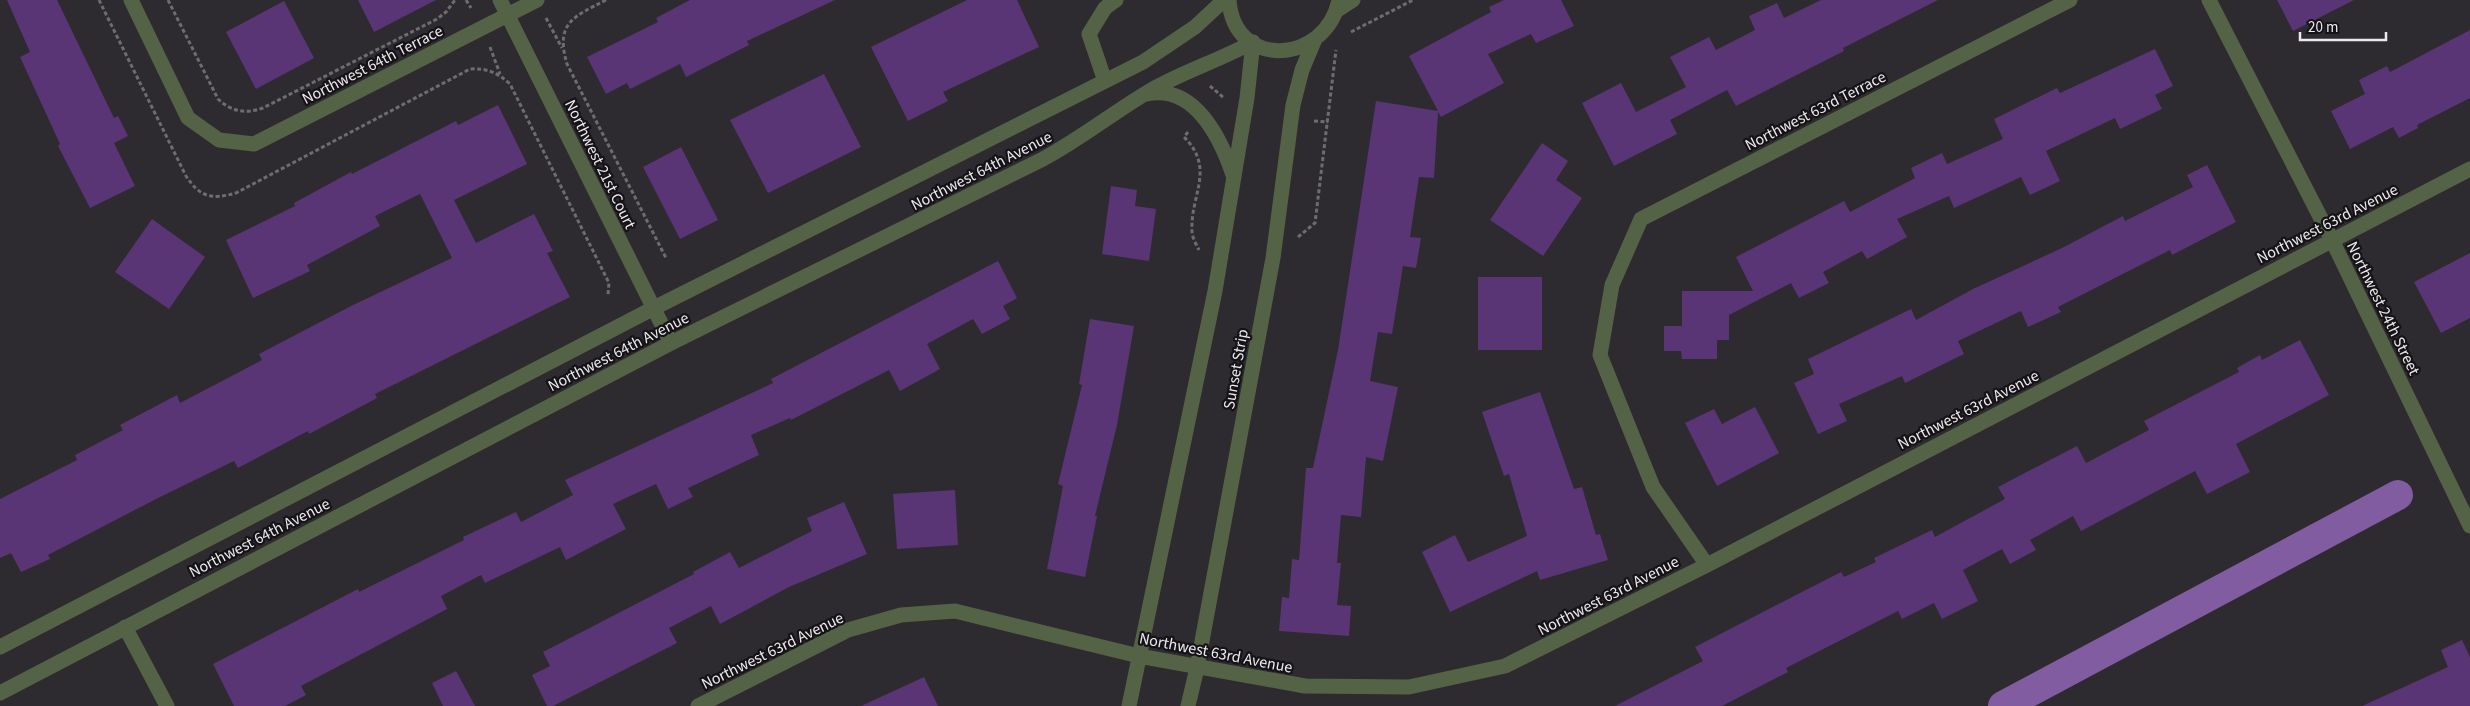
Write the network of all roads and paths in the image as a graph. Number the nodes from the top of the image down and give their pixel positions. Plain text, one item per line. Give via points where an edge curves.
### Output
1 (99, 0) edge
2 (131, 0) edge
3 (168, 0) edge
4 (455, 0) edge
5 (500, 0) edge
6 (537, 0) edge
7 (606, 0) edge
8 (1116, 0) edge
9 (1224, 0) edge
10 (1229, 0) edge
11 (1353, 0) edge
12 (1413, 0) edge
13 (2070, 0) edge
14 (2209, 0) edge
15 (1338, 6) edge
16 (508, 15) junction
17 (1348, 35) dead end
18 (1315, 39) junction
19 (1253, 42) junction
20 (1341, 42) dead end
21 (563, 50) junction
22 (1204, 80) dead end
23 (1105, 81) junction
24 (1143, 95) junction
25 (1228, 101) dead end
26 (1190, 131) dead end
27 (2470, 168) edge
28 (1234, 178) junction
29 (1315, 223) dead end
30 (1191, 232) dead end
31 (2332, 240) junction
32 (666, 258) dead end
33 (608, 294) dead end
34 (654, 308) junction
35 (671, 343) junction
36 (2470, 526) edge
37 (1708, 564) junction
38 (125, 627) junction
39 (0, 647) edge
40 (1139, 656) junction
41 (1198, 668) junction
42 (0, 693) edge
43 (167, 706) edge
44 (698, 706) edge
45 (1129, 706) edge
46 (1188, 706) edge

1 - 33 path via 186,176 195,189 205,195 220,197 236,193 470,69 490,70 501,75 510,84 609,283
2 - 16 street, Northwest 64th Terrace via 188,118 219,140 254,144
3 - 4 path via 218,99 225,106 244,112 263,108 437,19
5 - 16 street, Northwest 21st Court
6 - 16 street, Northwest 64th Terrace
6 - 21 path
7 - 21 path via 571,20 562,40
8 - 23 street via 1106,8 1089,34
9 - 23 street, Northwest 64th Avenue via 1195,28 1167,48
10 - 19 street via 1236,26
11 - 15 street
12 - 17 path
13 - 37 street, Northwest 63rd Terrace via 1641,219 1612,285 1600,355 1653,487
14 - 31 street, Northwest 24th Street
15 - 18 street via 1330,24
16 - 34 street, Northwest 21st Court
18 - 19 street via 1284,52 1264,49
18 - 41 street, Sunset Strip via 1302,70 1293,105 1273,258
19 - 24 street, Northwest 64th Avenue
19 - 28 street
20 - 29 path via 1335,60
21 - 32 path via 567,64
22 - 25 path
23 - 34 street, Northwest 64th Avenue
24 - 28 street via 1168,94 1193,107 1218,135
24 - 35 street, Northwest 64th Avenue via 1051,155
26 - 30 path via 1184,137 1191,144 1201,167
27 - 31 street, Northwest 63rd Avenue
28 - 40 street via 1216,291
31 - 36 street, Northwest 24th Street
31 - 37 street, Northwest 63rd Avenue
34 - 35 street, Northwest 21st Court
34 - 39 street, Northwest 64th Avenue
35 - 38 street, Northwest 64th Avenue
37 - 41 street, Northwest 63rd Avenue via 1505,666 1409,687 1305,686
38 - 42 street, Northwest 64th Avenue
38 - 43 street
40 - 41 street, Northwest 63rd Avenue
40 - 44 street, Northwest 63rd Avenue via 955,611 901,615 848,630
40 - 45 street
41 - 46 street, Sunset Strip

